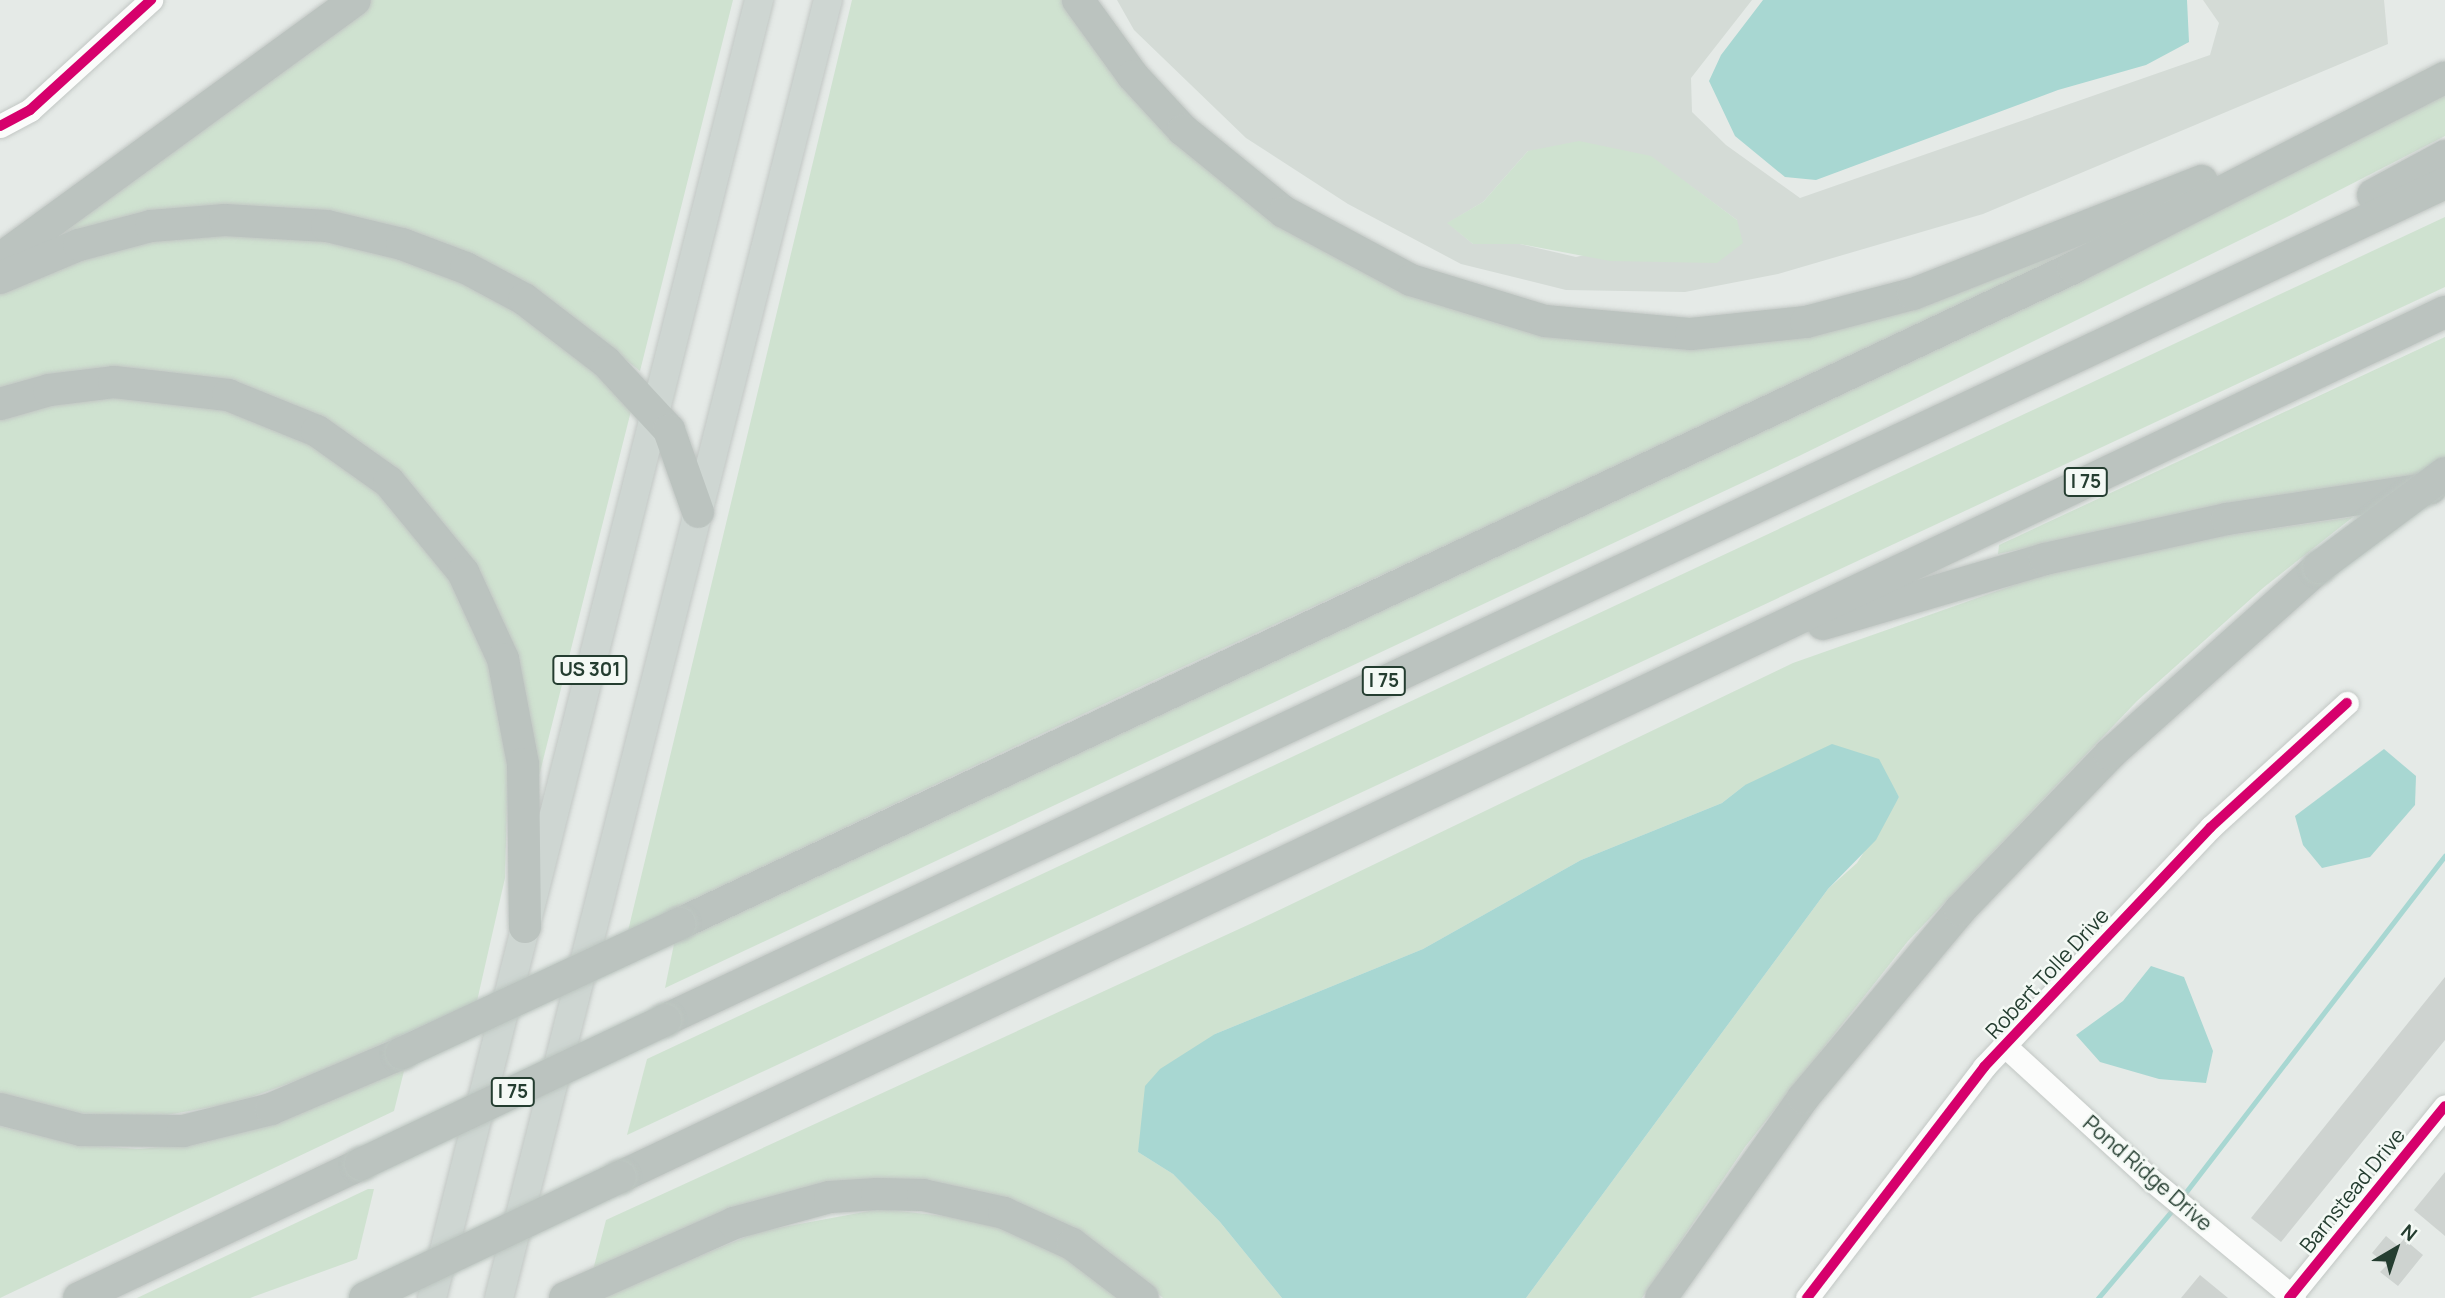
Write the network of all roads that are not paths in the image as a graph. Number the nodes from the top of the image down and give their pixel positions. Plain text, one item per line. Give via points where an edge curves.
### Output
1 (151, 0) edge
2 (355, 0) edge
3 (759, 0) edge
4 (828, 0) edge
5 (1078, 0) edge
6 (2445, 78) edge
7 (2356, 120) junction
8 (0, 126) edge
9 (2445, 156) edge
10 (2445, 183) edge
11 (0, 259) edge
12 (0, 278) edge
13 (2445, 312) edge
14 (2104, 342) junction
15 (0, 404) edge
16 (654, 413) junction
17 (2445, 473) edge
18 (2445, 486) edge
19 (698, 512) junction
20 (1728, 652) junction
21 (2347, 702) dead end
22 (525, 927) junction
23 (2004, 1045) junction
24 (2445, 1106) edge
25 (0, 1109) edge
26 (2291, 1297) edge
27 (79, 1298) edge
28 (365, 1298) edge
29 (432, 1298) edge
30 (499, 1298) edge
31 (565, 1298) edge
32 (1143, 1298) edge
33 (1661, 1298) edge
34 (1807, 1298) edge

1 - 8 street via 30,110
2 - 11 highway
3 - 16 main road, US 301
4 - 19 main road, US 301
5 - 7 highway via 1133,76 1183,130 1247,185 1314,232 1460,298 1545,321 1634,332 1749,329 1862,310
6 - 7 highway
7 - 25 highway, bridge via 2073,268 679,924 271,1109 183,1131 81,1130
9 - 14 highway
10 - 14 highway, I 75
12 - 16 highway via 79,245 151,226 225,220 327,226 415,249 524,299 578,337
13 - 20 highway, I 75
14 - 27 highway, I 75, bridge
15 - 22 highway via 49,390 114,382 200,389 289,416 388,482 463,572 503,659 523,764
16 - 19 highway via 678,447
16 - 22 main road, US 301
17 - 33 highway, bridge via 2319,567 2119,745 1960,910 1803,1098
18 - 20 highway via 2227,519 2045,559
19 - 30 main road, US 301
20 - 28 highway, I 75, bridge
21 - 23 street, Robert Tolle Drive via 2211,827
22 - 29 main road, US 301
23 - 26 street, Pond Ridge Drive via 2149,1178
23 - 34 street, Robert Tolle Drive
24 - 26 street, Barnstead Drive
31 - 32 highway via 782,1207 877,1194 923,1195 1004,1213 1072,1244

